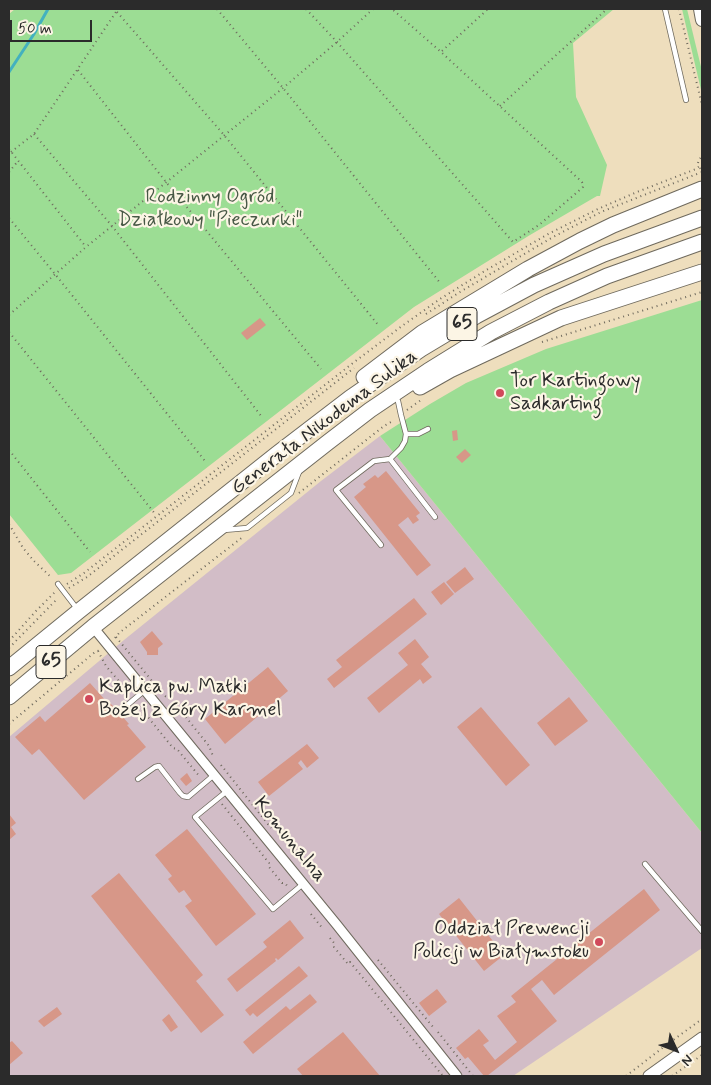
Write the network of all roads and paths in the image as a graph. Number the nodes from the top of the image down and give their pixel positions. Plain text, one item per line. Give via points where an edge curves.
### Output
1 (217, 9) edge
2 (306, 9) edge
3 (373, 9) edge
4 (392, 9) edge
5 (488, 9) edge
6 (607, 9) edge
7 (666, 9) edge
8 (679, 9) edge
9 (700, 9) edge
10 (117, 10) edge
11 (702, 20) edge
12 (337, 42) junction
13 (441, 52) junction
14 (78, 70) junction
15 (283, 88) junction
16 (686, 100) dead end
17 (702, 105) edge
18 (500, 106) junction
19 (34, 134) junction
20 (224, 135) junction
21 (9, 149) edge
22 (11, 152) junction
23 (702, 157) edge
24 (18, 161) junction
25 (698, 163) dead end
26 (9, 172) edge
27 (166, 182) junction
28 (702, 188) edge
29 (9, 218) edge
30 (702, 218) edge
31 (112, 226) junction
32 (702, 242) edge
33 (86, 247) junction
34 (702, 272) edge
35 (55, 274) junction
36 (441, 284) dead end
37 (702, 292) edge
38 (9, 315) edge
39 (379, 326) dead end
40 (9, 332) edge
41 (541, 342) dead end
42 (321, 368) dead end
43 (427, 395) dead end
44 (402, 406) junction
45 (262, 417) dead end
46 (428, 429) dead end
47 (406, 434) junction
48 (327, 443) junction
49 (9, 450) edge
50 (277, 454) junction
51 (390, 459) junction
52 (205, 461) dead end
53 (435, 517) dead end
54 (160, 520) dead end
55 (9, 524) edge
56 (381, 544) dead end
57 (90, 552) dead end
58 (58, 584) joint
59 (56, 592) dead end
60 (60, 596) dead end
61 (78, 611) junction
62 (93, 627) junction
63 (116, 637) dead end
64 (9, 641) edge
65 (9, 648) edge
66 (9, 668) edge
67 (152, 681) dead end
68 (145, 690) junction
69 (130, 695) dead end
70 (166, 696) dead end
71 (9, 697) edge
72 (137, 704) dead end
73 (125, 707) dead end
74 (9, 724) edge
75 (214, 756) dead end
76 (214, 775) junction
77 (200, 777) dead end
78 (138, 779) dead end
79 (227, 791) junction
80 (217, 798) junction
81 (645, 864) dead end
82 (303, 884) junction
83 (293, 893) junction
84 (311, 914) dead end
85 (323, 929) dead end
86 (702, 931) edge
87 (330, 938) dead end
88 (702, 1019) edge
89 (438, 1032) dead end
90 (443, 1033) dead end
91 (440, 1036) junction
92 (702, 1038) edge
93 (702, 1055) edge
94 (443, 1076) edge
95 (457, 1076) edge
96 (473, 1076) edge
97 (626, 1076) edge
98 (649, 1076) edge
99 (672, 1076) edge

1 - 15 path
2 - 12 path
3 - 12 path
4 - 13 path
5 - 13 path
6 - 18 path
7 - 16 lane
8 - 17 path
9 - 11 main road
10 - 14 path
10 - 20 path
12 - 15 path
12 - 18 path via 513,242 539,225 583,187 582,182
13 - 18 path
14 - 19 path
14 - 27 path
15 - 20 path
15 - 36 path
19 - 22 path
19 - 31 path
20 - 27 path
20 - 39 path
21 - 22 path
22 - 24 path
23 - 25 path
24 - 26 path
24 - 33 path
27 - 31 path
27 - 42 path
28 - 50 highway via 580,241 422,333 329,402
29 - 35 path
30 - 50 highway, Generała Nikodema Sulika / 65 via 604,254 534,285 476,316 350,398
31 - 33 path
31 - 45 path
32 - 48 highway, Generała Nikodema Sulika / 65 via 590,283 491,332 370,410
33 - 35 path
34 - 44 highway via 561,318 426,383
35 - 38 path
35 - 52 path
37 - 41 path
40 - 54 path
43 - 44 path
44 - 47 lane
44 - 48 highway
46 - 47 lane via 418,434
47 - 51 lane via 401,448
48 - 62 highway, Generała Nikodema Sulika / 65
49 - 57 path
50 - 61 highway, Generała Nikodema Sulika / 65
51 - 53 lane
51 - 56 lane via 374,461 336,490
55 - 58 path via 23,548
58 - 61 lane
59 - 64 path
60 - 65 path
61 - 66 highway, Generała Nikodema Sulika / 65
62 - 68 street, Komunalna
62 - 71 highway, Generała Nikodema Sulika / 65
63 - 67 path
68 - 73 lane
68 - 76 street, Komunalna
69 - 74 path via 98,651
70 - 75 path via 210,746
72 - 77 path
76 - 78 lane via 188,797 180,793 158,766
76 - 79 street, Komunalna
79 - 80 lane
79 - 82 street, Komunalna
80 - 83 path
80 - 83 lane via 195,817 273,909
81 - 86 lane
82 - 83 lane
82 - 95 street, Komunalna
84 - 85 path
87 - 94 path via 334,947 348,964 350,962
88 - 97 path
89 - 91 path
90 - 91 path
91 - 96 path
92 - 98 street
93 - 99 path

